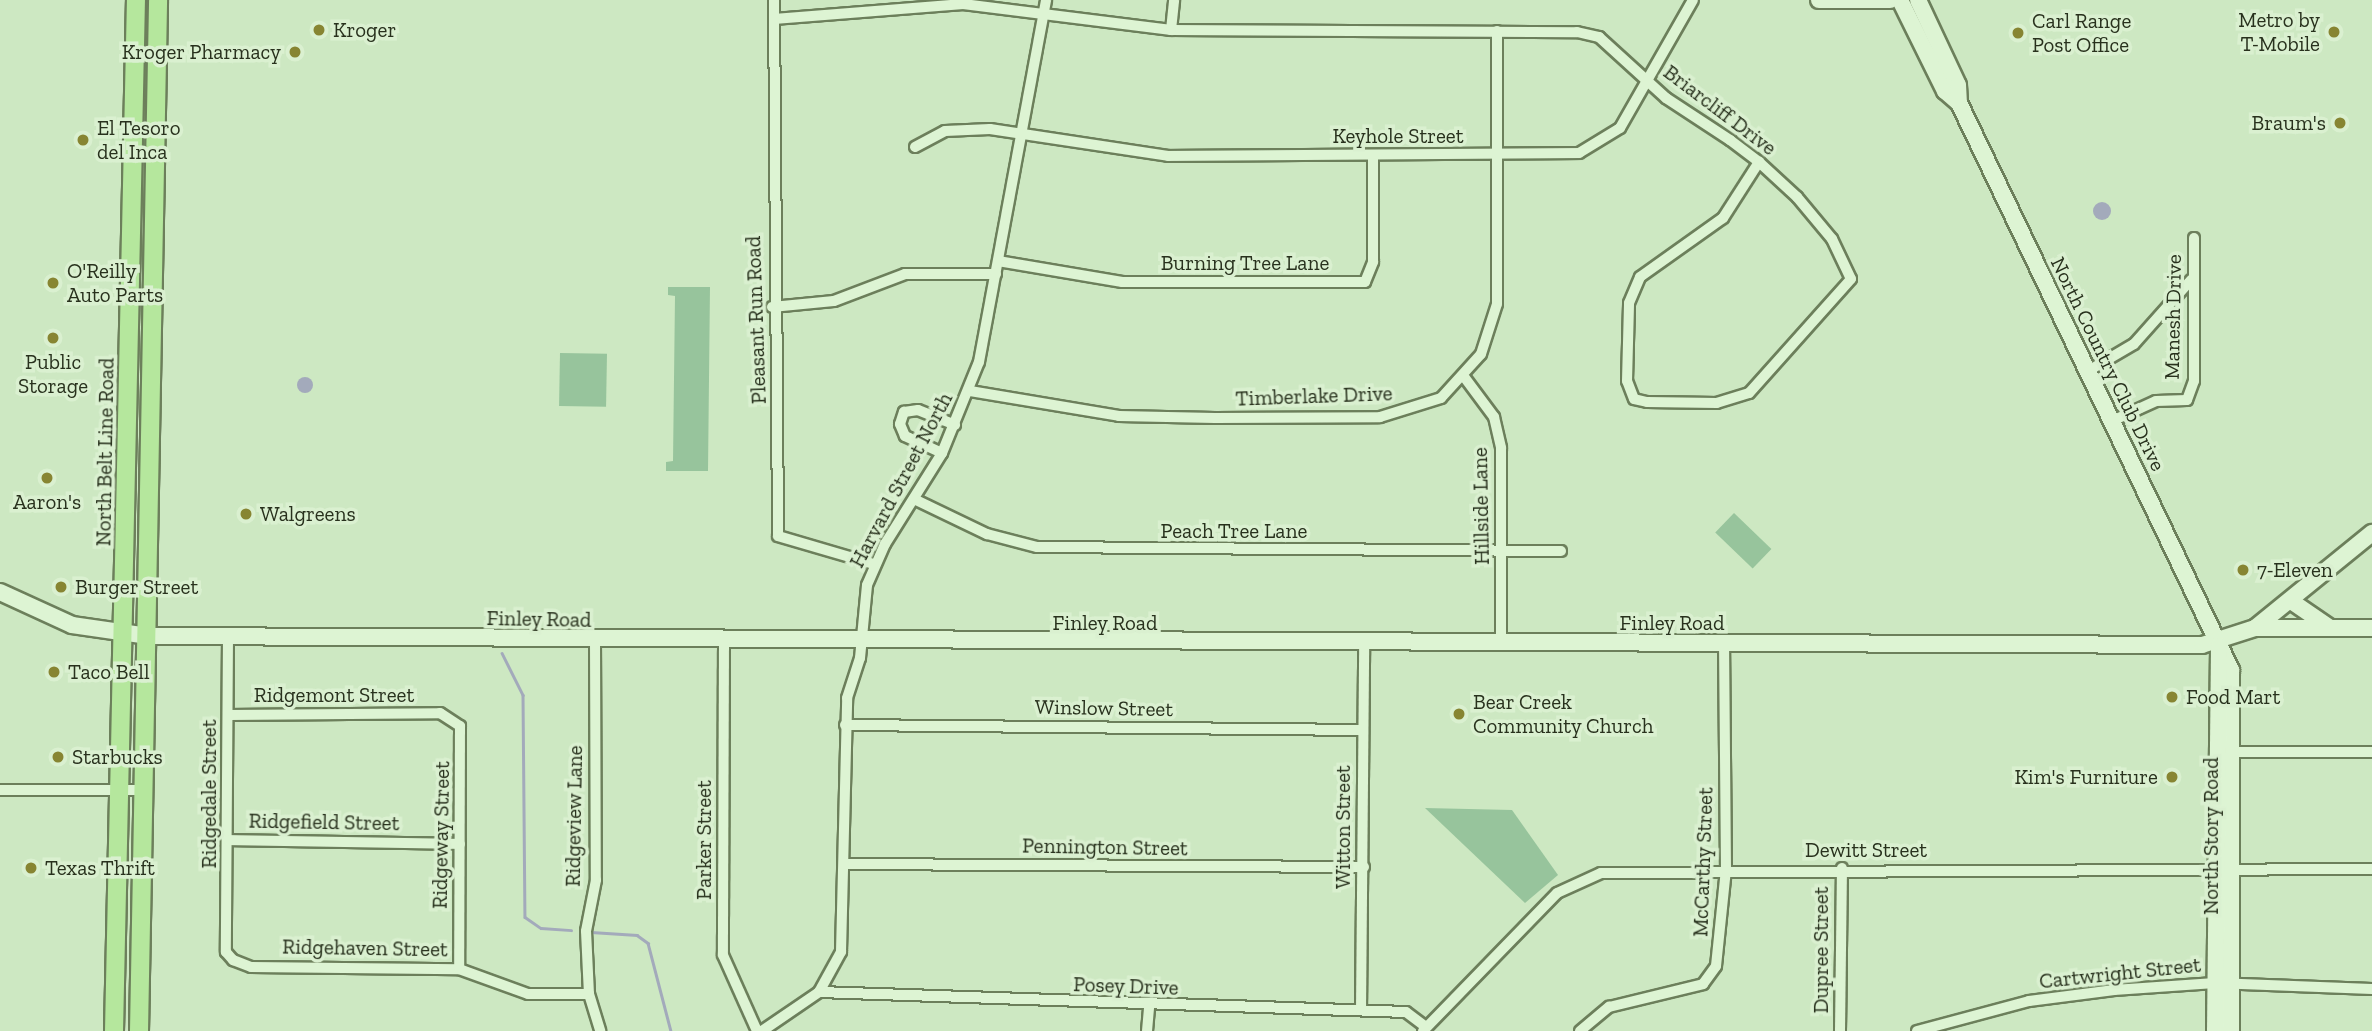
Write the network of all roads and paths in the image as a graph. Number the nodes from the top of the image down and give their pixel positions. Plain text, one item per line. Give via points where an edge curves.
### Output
1 (136, 0) edge
2 (158, 0) edge
3 (774, 0) edge
4 (1046, 0) edge
5 (1174, 0) edge
6 (1693, 0) edge
7 (1819, 0) edge
8 (1890, 0) edge
9 (1900, 0) edge
10 (1918, 0) edge
11 (930, 2) edge
12 (908, 4) edge
13 (1044, 13) junction
14 (774, 19) junction
15 (1171, 30) junction
16 (1497, 31) junction
17 (1648, 80) junction
18 (134, 84) junction
19 (157, 85) junction
20 (1959, 103) junction
21 (1021, 133) junction
22 (915, 147) dead end
23 (1497, 155) junction
24 (1373, 156) junction
25 (1759, 162) junction
26 (2194, 238) dead end
27 (999, 261) junction
28 (996, 274) junction
29 (2191, 280) junction
30 (772, 307) junction
31 (2088, 371) junction
32 (1465, 378) junction
33 (152, 388) junction
34 (128, 390) junction
35 (970, 391) junction
36 (2112, 421) junction
37 (955, 425) junction
38 (128, 432) junction
39 (942, 453) junction
40 (150, 475) junction
41 (916, 500) junction
42 (2372, 533) edge
43 (1501, 551) junction
44 (1561, 551) dead end
45 (874, 564) junction
46 (0, 592) edge
47 (2293, 605) junction
48 (2255, 628) junction
49 (2372, 628) edge
50 (2316, 629) junction
51 (2334, 629) junction
52 (122, 634) junction
53 (148, 636) junction
54 (228, 637) junction
55 (595, 641) junction
56 (724, 642) junction
57 (862, 643) junction
58 (2219, 643) junction
59 (1364, 644) junction
60 (1501, 644) junction
61 (1724, 644) junction
62 (440, 713) joint
63 (229, 715) junction
64 (845, 725) junction
65 (1362, 730) junction
66 (2224, 752) junction
67 (2372, 752) edge
68 (0, 790) edge
69 (119, 790) junction
70 (143, 790) junction
71 (229, 840) junction
72 (460, 844) junction
73 (845, 864) junction
74 (1364, 867) junction
75 (1842, 868) junction
76 (2214, 869) junction
77 (2231, 869) junction
78 (2372, 869) edge
79 (1726, 870) junction
80 (116, 929) junction
81 (140, 929) junction
82 (226, 952) joint
83 (459, 969) junction
84 (2214, 983) junction
85 (2232, 988) junction
86 (2372, 989) edge
87 (819, 992) junction
88 (589, 994) junction
89 (1149, 1007) junction
90 (1361, 1010) junction
91 (1425, 1029) edge
92 (114, 1031) edge
93 (139, 1031) edge
94 (600, 1031) edge
95 (759, 1031) edge
96 (1146, 1031) edge
97 (1580, 1031) edge
98 (1840, 1031) edge
99 (1917, 1031) edge
100 (2215, 1031) edge
101 (2231, 1031) edge

1 - 18 main road, North Belt Line Road
2 - 19 main road
3 - 14 street, Pleasant Run Road
4 - 13 street, Harvard Street North
5 - 15 street
6 - 17 street, Keyhole Street
7 - 8 street
9 - 20 street, North Country Club Drive via 1945,91
10 - 20 street, North Country Club Drive via 1958,85
11 - 12 street, Briarcliff Drive
11 - 13 street, Briarcliff Drive
12 - 14 street, Briarcliff Drive
13 - 15 street, Briarcliff Drive
13 - 21 street, Harvard Street North
14 - 30 street, Pleasant Run Road
15 - 16 street, Briarcliff Drive
16 - 17 street, Briarcliff Drive via 1590,34
16 - 23 street, Timberlake Drive
17 - 23 street, Keyhole Street via 1620,128 1592,149
17 - 25 street, Briarcliff Drive
18 - 19 main road
18 - 34 main road, North Belt Line Road
19 - 33 main road
20 - 31 street, North Country Club Drive
21 - 22 street, Keyhole Street via 945,131
21 - 24 street, Keyhole Street via 1168,156
21 - 27 street, Harvard Street North
23 - 24 street, Keyhole Street
23 - 32 street, Timberlake Drive via 1497,304 1489,337
24 - 27 street, Burning Tree Lane via 1373,270 1364,282 1122,282
25 - 25 street, Briarcliff Drive via 1723,218 1640,277 1629,303 1627,381 1634,399 1717,403 1749,393 1851,279 1832,239
26 - 29 street, Manesh Drive
27 - 28 street, Harvard Street North
28 - 30 street via 905,274 834,301
28 - 35 street, Harvard Street North
29 - 31 street via 2134,344
29 - 36 street, Manesh Drive via 2194,381 2188,400 2156,401
30 - 45 street, Pleasant Run Road via 778,536
31 - 36 street, North Country Club Drive
32 - 35 street, Timberlake Drive via 1423,408 1380,417 1119,415
32 - 43 street, Hillside Lane via 1494,417 1499,438
33 - 34 main road
33 - 40 main road
34 - 38 main road, North Belt Line Road
35 - 37 street, Harvard Street North
36 - 58 street, North Country Club Drive
37 - 39 street, Harvard Street North
37 - 39 street via 918,410 904,412 900,424 905,436
38 - 40 main road via 139,441 141,467
38 - 52 main road, North Belt Line Road
39 - 41 street, Harvard Street North
40 - 53 main road
41 - 43 street, Peach Tree Lane via 987,534 1037,547
41 - 45 street, Harvard Street North
42 - 47 street
43 - 44 street, Peach Tree Lane
43 - 60 street, Hillside Lane
45 - 57 street, Harvard Street North
46 - 52 street, Finley Road via 59,621
47 - 48 street
47 - 50 street
47 - 51 street
48 - 50 street
48 - 58 street
49 - 51 street
50 - 51 street
52 - 53 street, Finley Road
52 - 69 main road, North Belt Line Road
53 - 54 street, Finley Road
53 - 70 main road
54 - 55 street, Finley Road
54 - 63 street, Ridgedale Street
55 - 56 street, Finley Road
55 - 88 street, Ridgeview Lane via 596,880 586,932
56 - 57 street, Finley Road
56 - 95 street, Parker Street via 723,955
57 - 59 street, Finley Road
57 - 64 street, Harvard Street North
58 - 61 street, Finley Road
58 - 66 street, North Story Road via 2231,670
59 - 60 street, Finley Road
59 - 65 street, Witton Street
60 - 61 street, Finley Road
61 - 79 street, McCarthy Street
62 - 63 street, Ridgemont Street
62 - 72 street, Ridgeway Street via 460,726
63 - 71 street, Ridgedale Street
64 - 65 street, Winslow Street
64 - 73 street, Harvard Street North
65 - 74 street, Witton Street
66 - 67 street
66 - 76 street, North Story Road
66 - 77 street, North Story Road
68 - 69 street
69 - 70 street
69 - 80 main road, North Belt Line Road
70 - 81 main road
71 - 72 street, Ridgefield Street
71 - 82 street, Ridgedale Street
72 - 83 street, Ridgeway Street
73 - 74 street, Pennington Street
73 - 87 street, Harvard Street North via 841,952
74 - 90 street, Witton Street
75 - 76 street, Dewitt Street
75 - 79 street, Dewitt Street
75 - 98 street, Dupree Street
76 - 77 street, Dewitt Street
76 - 84 street, North Story Road
77 - 78 street, Dewitt Street
77 - 85 street, North Story Road
79 - 91 street, Dewitt Street via 1632,870 1571,885
79 - 97 street, McCarthy Street via 1718,956 1707,980 1609,1007
80 - 81 main road
80 - 92 main road, North Belt Line Road
81 - 93 main road
82 - 83 street, Ridgehaven Street via 251,967
83 - 88 street, Ridgehaven Street via 528,994
84 - 85 street, Cartwright Street
84 - 99 street, Cartwright Street via 2029,1002
84 - 100 street, North Story Road
85 - 86 street, Cartwright Street
85 - 101 street, North Story Road
87 - 89 street, Posey Drive
87 - 95 street, Harvard Street North
88 - 94 street, Ridgeview Lane
89 - 90 street, Posey Drive
89 - 96 street
90 - 91 street, Posey Drive via 1406,1012

